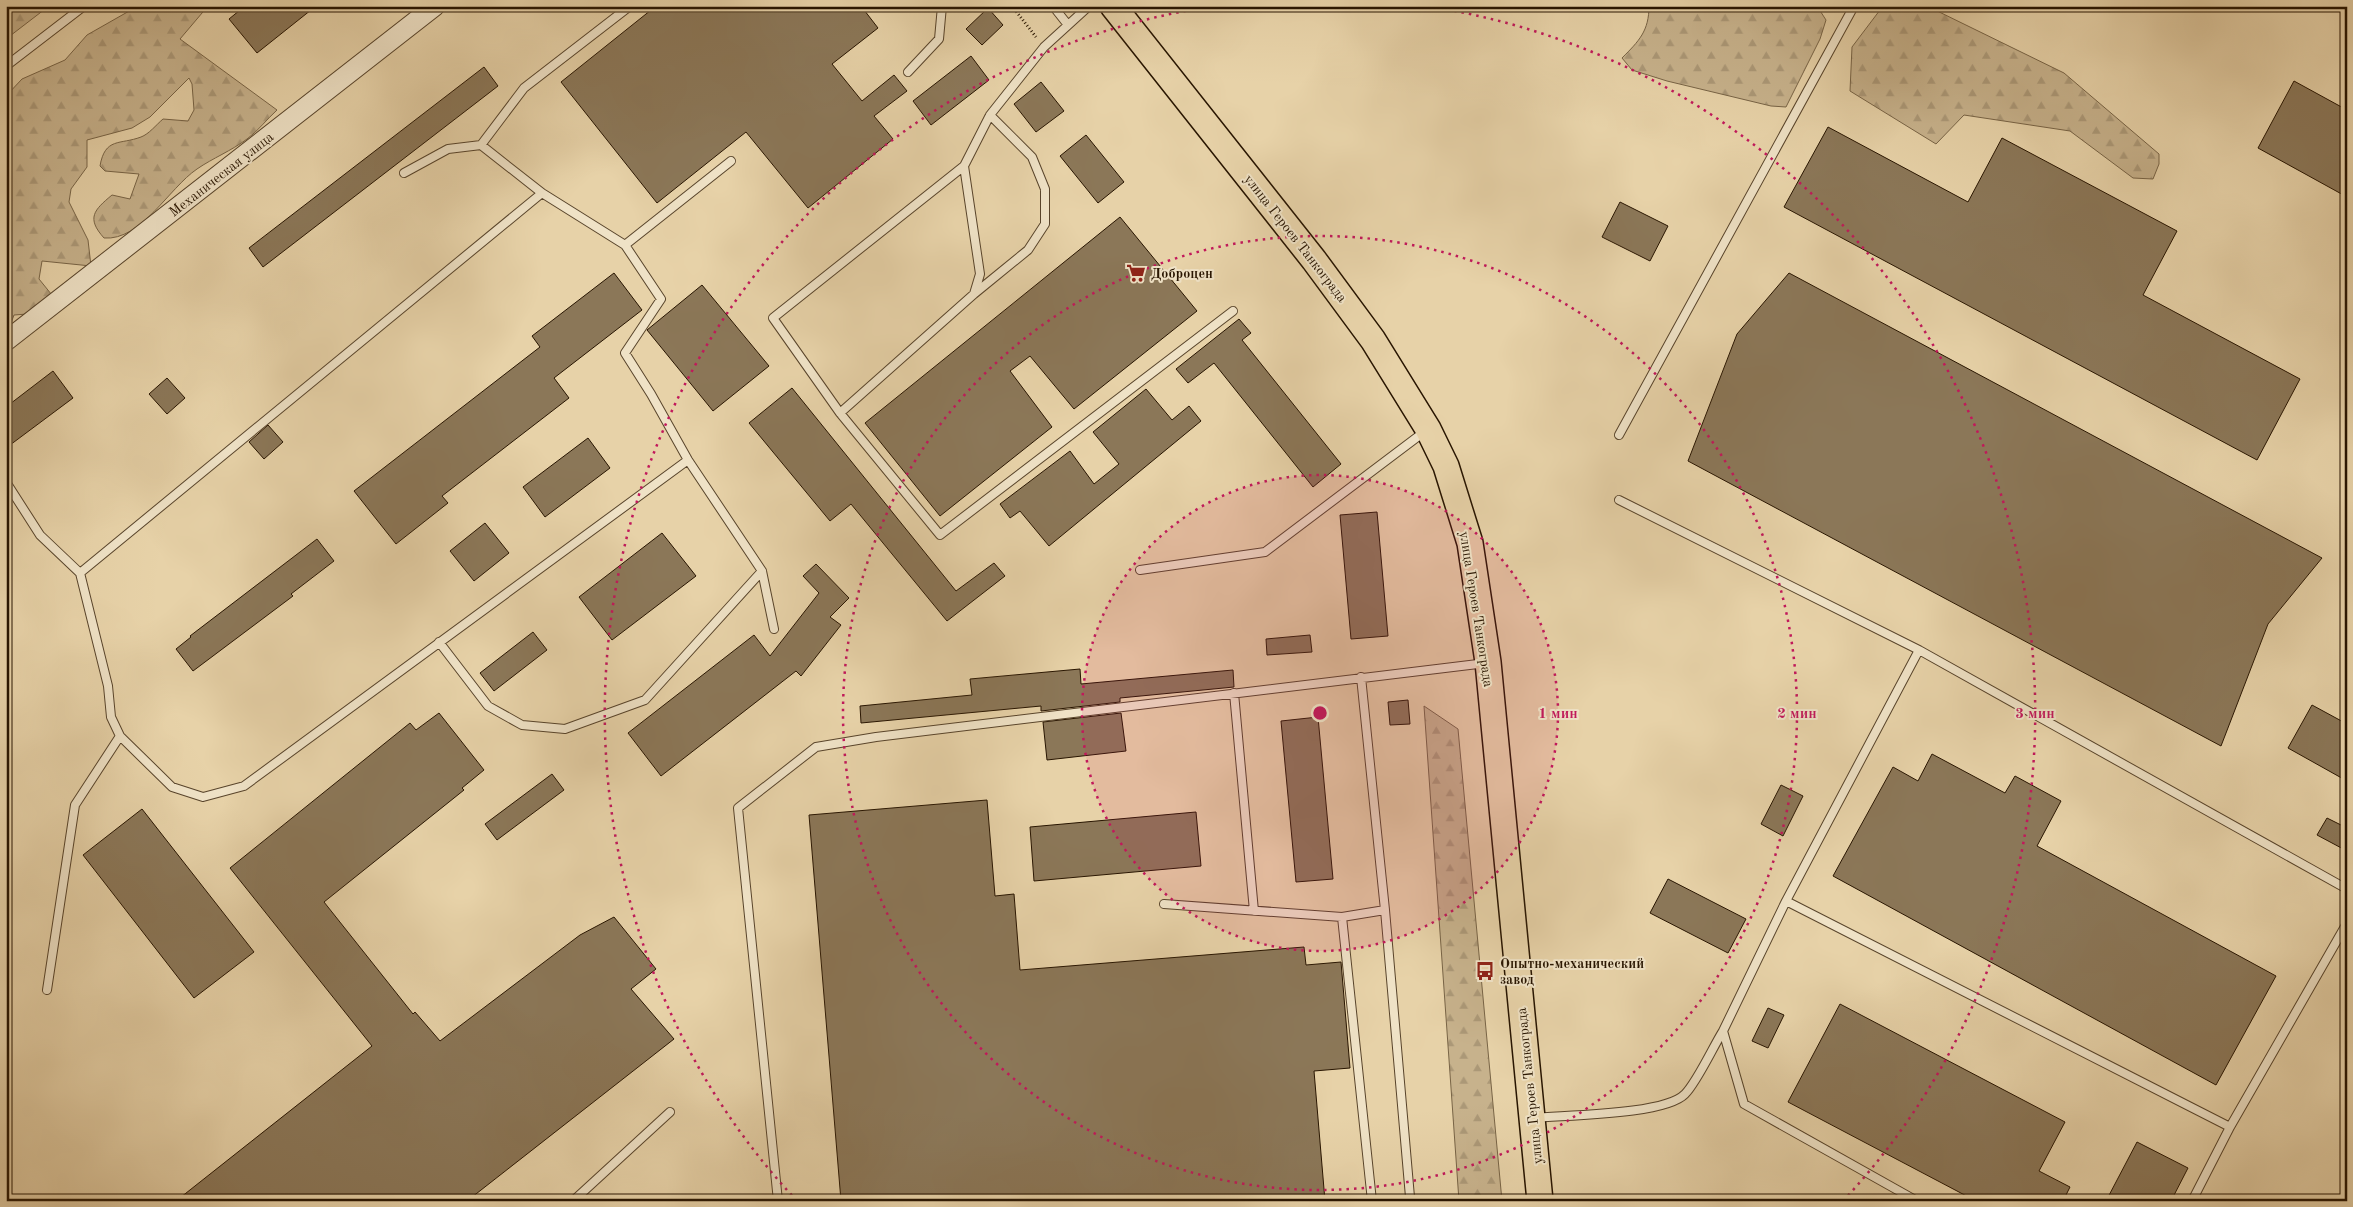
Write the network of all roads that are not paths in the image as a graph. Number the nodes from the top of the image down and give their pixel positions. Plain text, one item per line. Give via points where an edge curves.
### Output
1 (84, 6) edge
2 (435, 6) edge
3 (630, 6) edge
4 (942, 6) edge
5 (1053, 6) edge
6 (1089, 6) edge
7 (1113, 6) edge
8 (1854, 6) edge
9 (1068, 25) junction
10 (6, 66) edge
11 (908, 72) dead end
12 (990, 116) junction
13 (481, 145) junction
14 (731, 161) dead end
15 (964, 166) junction
16 (404, 173) dead end
17 (542, 193) junction
18 (625, 245) junction
19 (974, 294) junction
20 (1233, 311) dead end
21 (6, 341) edge
22 (840, 412) junction
23 (1428, 429) junction
24 (1619, 435) dead end
25 (688, 460) junction
26 (6, 482) edge
27 (1619, 500) dead end
28 (1140, 570) dead end
29 (762, 571) junction
30 (80, 573) junction
31 (774, 629) dead end
32 (439, 642) junction
33 (1919, 650) junction
34 (1488, 662) junction
35 (1361, 677) junction
36 (1234, 693) junction
37 (120, 736) junction
38 (2347, 888) edge
39 (1786, 902) junction
40 (1164, 904) dead end
41 (1385, 910) junction
42 (1254, 911) junction
43 (1342, 917) junction
44 (2347, 923) edge
45 (47, 990) dead end
46 (1723, 1031) junction
47 (670, 1112) dead end
48 (1532, 1118) junction
49 (2230, 1127) junction
50 (1410, 1197) dead end
51 (573, 1201) edge
52 (778, 1201) edge
53 (1372, 1201) edge
54 (1540, 1201) edge
55 (1917, 1201) edge
56 (2192, 1201) edge

1 - 10 lane
2 - 21 street, Механическая улица
3 - 13 lane via 524,88
4 - 11 lane via 939,39
5 - 9 lane
6 - 9 lane
7 - 23 main road, улица Героев Танкограда via 1320,268 1373,340
8 - 24 lane
9 - 12 lane via 1044,47
12 - 15 lane
12 - 19 lane via 1032,157 1045,189 1045,224 1028,250
13 - 16 lane via 448,149
13 - 17 lane
14 - 18 lane
15 - 19 lane via 980,274
15 - 22 lane via 772,318
17 - 18 lane
17 - 30 lane
18 - 25 lane via 661,299 625,353
19 - 22 lane
20 - 22 lane via 940,534
23 - 28 lane via 1264,552
23 - 34 main road, улица Героев Танкограда via 1446,466 1470,543
25 - 29 lane
25 - 32 lane
26 - 30 lane via 40,534
27 - 33 lane
29 - 31 lane
29 - 32 lane via 645,700 565,729 522,725 488,706
30 - 37 lane via 108,686 111,717
32 - 37 lane via 244,786 204,797 172,787
33 - 38 lane
33 - 39 lane
34 - 35 lane
34 - 48 main road, улица Героев Танкограда
35 - 36 lane
35 - 41 lane
36 - 42 lane
36 - 52 lane via 816,747 738,808
37 - 45 lane via 75,805
39 - 46 lane
39 - 49 lane
40 - 42 lane
41 - 43 lane
41 - 50 lane
42 - 43 lane
43 - 53 lane
44 - 49 lane
46 - 48 lane via 1685,1095 1672,1101 1649,1109
46 - 55 lane via 1744,1104
47 - 51 lane
48 - 54 main road, улица Героев Танкограда
49 - 56 lane

